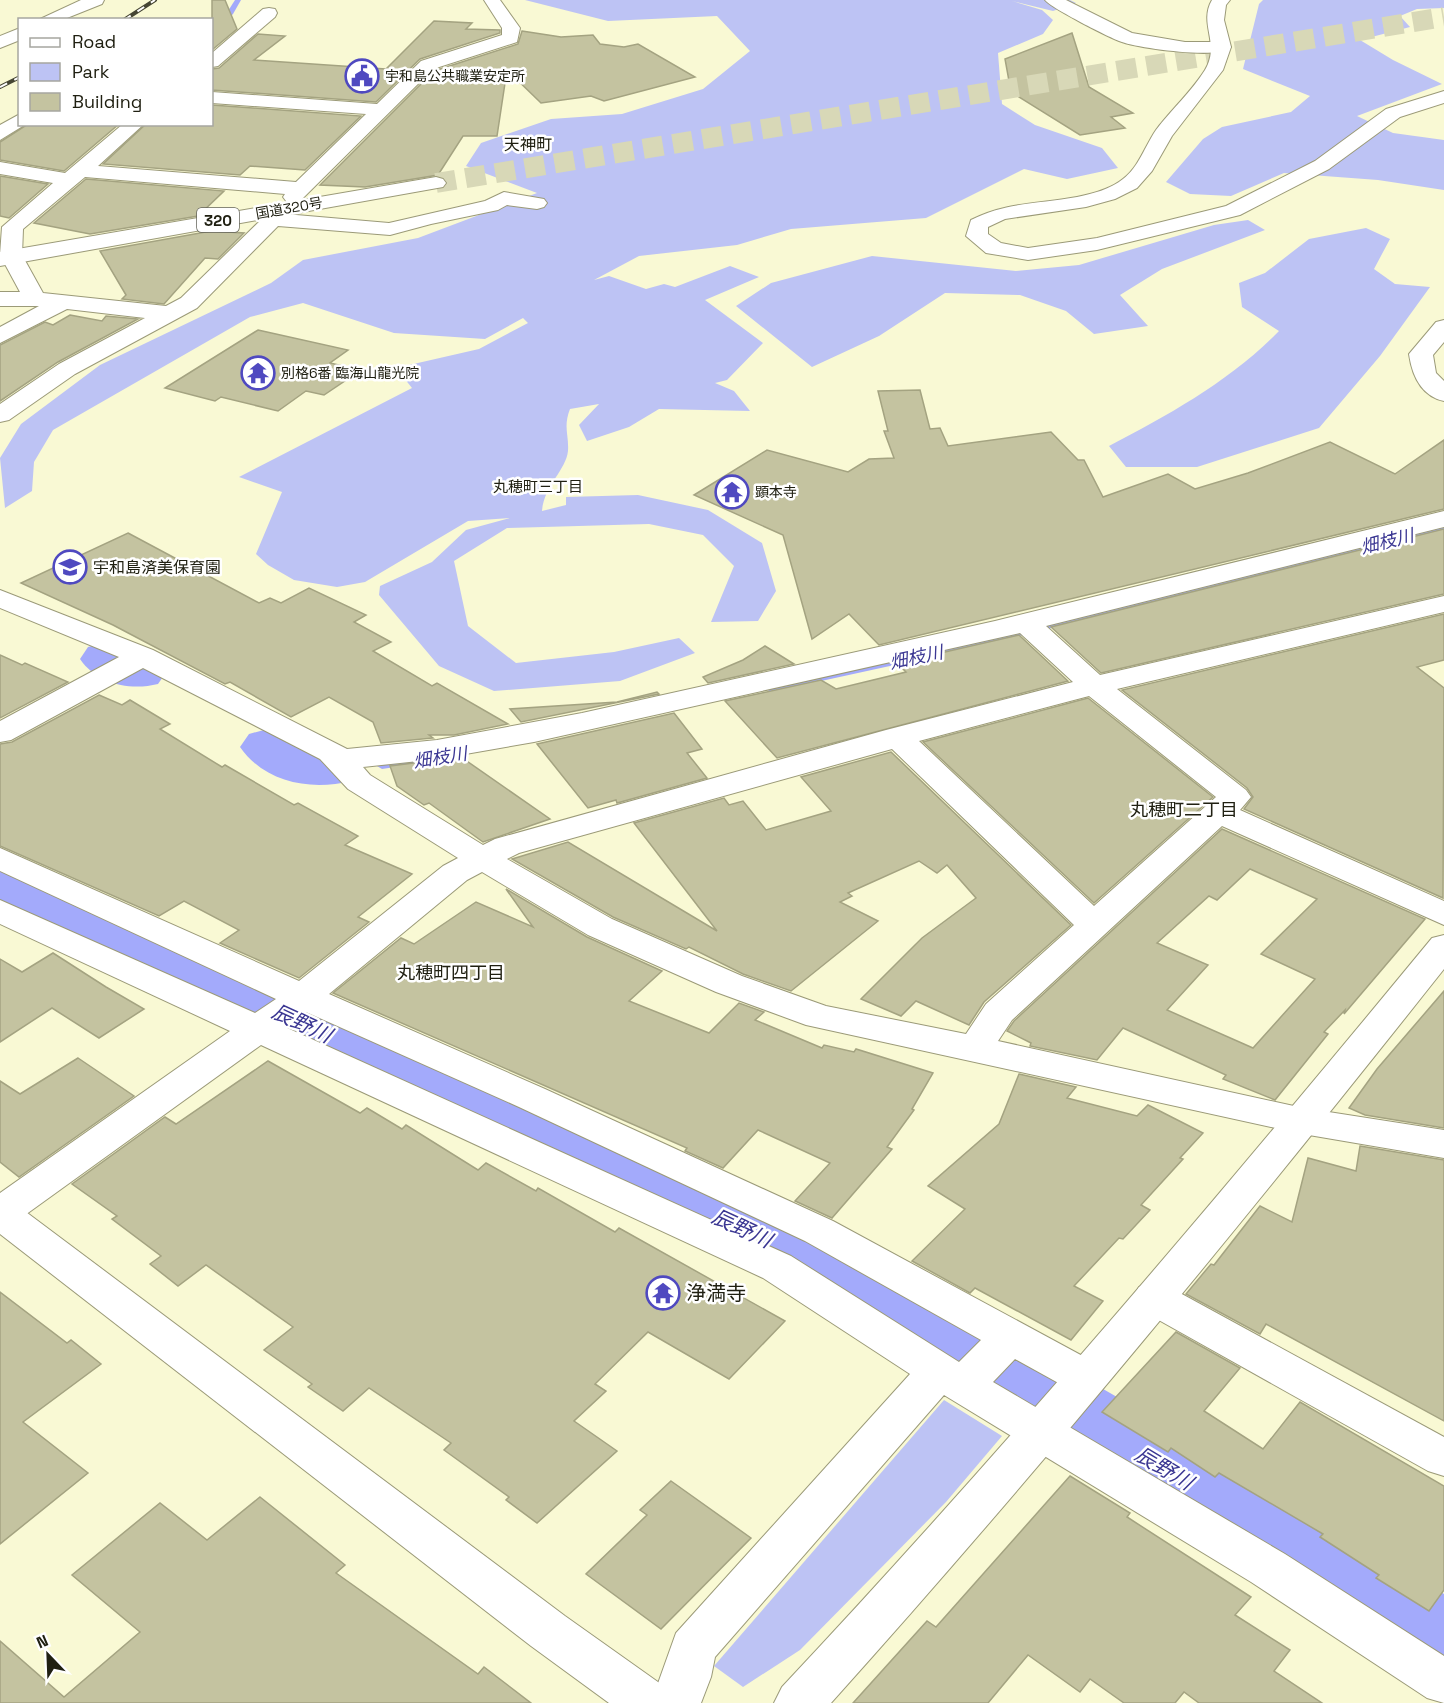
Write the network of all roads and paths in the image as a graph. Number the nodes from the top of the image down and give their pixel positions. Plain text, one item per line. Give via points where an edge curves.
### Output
1 (96, 0) edge
2 (492, 0) edge
3 (1053, 0) edge
4 (1222, 0) edge
5 (245, 10) dead end
6 (51, 18) edge
7 (1222, 47) junction
8 (213, 61) edge
9 (213, 97) edge
10 (1444, 97) edge
11 (381, 110) junction
12 (18, 121) edge
13 (133, 126) edge
14 (0, 134) edge
15 (0, 168) edge
16 (73, 175) junction
17 (436, 183) tunnel mouth
18 (537, 203) dead end
19 (5, 258) edge
20 (0, 299) edge
21 (35, 299) junction
22 (62, 303) junction
23 (172, 314) junction
24 (1444, 327) edge
25 (0, 336) edge
26 (1444, 394) edge
27 (0, 416) edge
28 (1444, 519) edge
29 (0, 598) edge
30 (1444, 604) edge
31 (1033, 630) junction
32 (130, 663) junction
33 (1092, 684) junction
34 (0, 733) edge
35 (897, 737) junction
36 (340, 759) junction
37 (1218, 812) junction
38 (0, 858) edge
39 (481, 858) junction
40 (0, 911) edge
41 (1444, 914) edge
42 (1094, 925) junction
43 (1444, 946) edge
44 (303, 997) junction
45 (264, 1025) junction
46 (975, 1048) junction
47 (1303, 1121) junction
48 (1444, 1144) edge
49 (0, 1213) edge
50 (1154, 1298) junction
51 (978, 1362) junction
52 (1063, 1405) junction
53 (1444, 1458) edge
54 (1444, 1683) edge
55 (648, 1703) edge
56 (676, 1703) edge
57 (799, 1703) edge

1 - 6 main road
2 - 11 main road via 511,28 511,38 427,65
3 - 7 main road via 1127,38 1185,48
4 - 7 main road via 1215,20
5 - 8 main road via 264,17
7 - 10 main road via 1214,70 1163,134 1130,184 1079,203 1000,213 978,224 977,236 994,248 1028,254 1097,244 1233,211 1322,165 1393,113
9 - 11 main road
11 - 16 main road via 297,193
12 - 14 main road
13 - 16 main road
15 - 16 main road
16 - 19 main road via 13,227 7,238
17 - 19 main road, 国道320号 / 320
18 - 23 main road via 504,198 491,206 390,229 273,219 189,303
19 - 21 main road
20 - 21 main road
21 - 22 main road
22 - 23 main road
22 - 25 main road
23 - 27 main road via 67,369
24 - 26 main road via 1421,354 1424,375
28 - 31 main road
29 - 32 main road
30 - 33 main road
31 - 33 main road
31 - 36 main road via 514,736 388,756
32 - 34 main road
32 - 36 main road via 222,694
33 - 35 main road
33 - 37 main road via 1235,797
35 - 39 main road via 507,846
35 - 42 main road
36 - 39 main road via 359,782
37 - 41 main road
37 - 42 main road
38 - 44 main road
39 - 44 main road via 455,873
39 - 46 main road via 600,927 729,984 819,1017
40 - 45 main road
42 - 46 main road via 999,1012
43 - 47 main road
44 - 45 main road
44 - 51 main road via 819,1231
45 - 49 main road
45 - 51 main road
46 - 47 main road
47 - 48 main road
47 - 50 main road
49 - 55 main road via 548,1632
50 - 52 main road
50 - 53 main road
51 - 52 main road
51 - 52 main road
51 - 56 main road via 693,1648
52 - 54 main road via 1268,1568
52 - 57 main road

